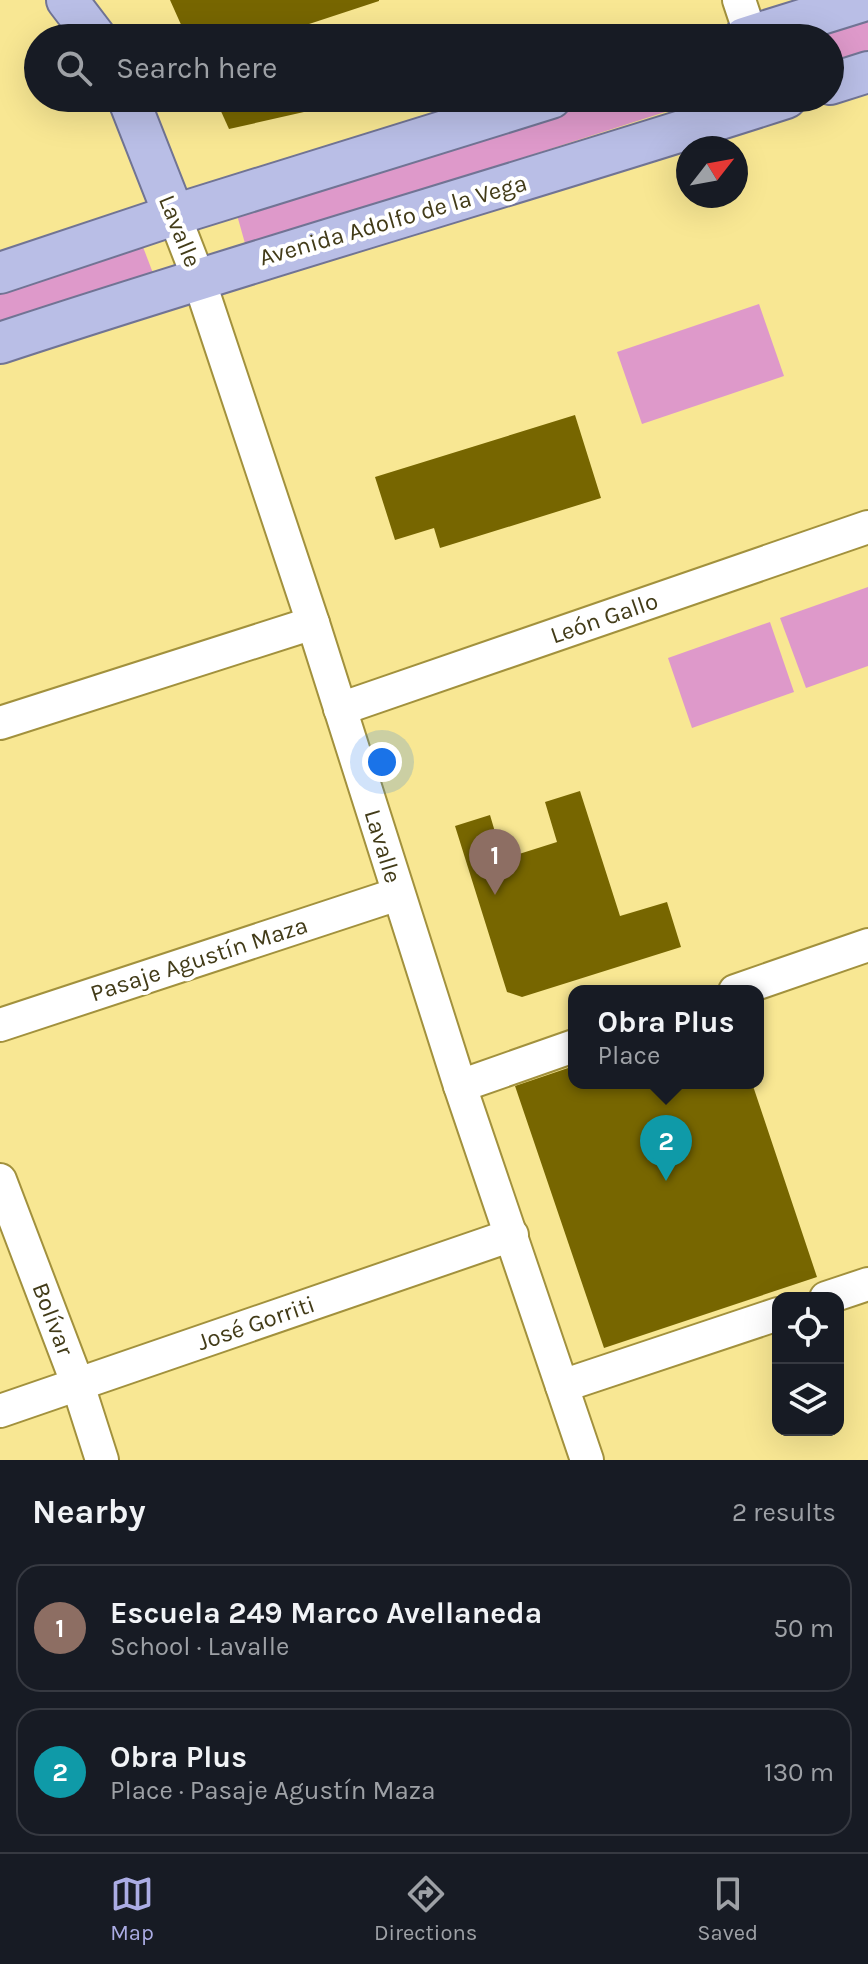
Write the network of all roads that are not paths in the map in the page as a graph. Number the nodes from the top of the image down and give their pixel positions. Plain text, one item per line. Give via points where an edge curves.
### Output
1 (67, 0) edge
2 (866, 0) edge
3 (85, 24) edge
4 (749, 24) edge
5 (868, 72) edge
6 (844, 80) edge
7 (134, 112) edge
8 (506, 112) edge
9 (713, 112) edge
10 (174, 215) junction
11 (0, 273) edge
12 (198, 277) junction
13 (0, 343) edge
14 (868, 527) edge
15 (313, 623) junction
16 (340, 709) junction
17 (0, 723) edge
18 (398, 894) junction
19 (868, 945) edge
20 (752, 985) edge
21 (0, 1025) edge
22 (568, 1048) edge
23 (460, 1086) junction
24 (0, 1180) edge
25 (512, 1235) junction
26 (868, 1284) edge
27 (844, 1292) edge
28 (772, 1316) edge
29 (78, 1385) junction
30 (562, 1386) junction
31 (0, 1411) edge
32 (102, 1460) edge
33 (587, 1460) edge

1 - 3 main road
2 - 4 main road
5 - 6 main road
7 - 10 main road, Lavalle
8 - 10 main road
9 - 12 main road, Avenida Adolfo de la Vega via 522,182
10 - 11 main road
10 - 12 street, Lavalle
12 - 13 main road, Avenida Adolfo de la Vega
12 - 15 street, Lavalle
14 - 16 street, León Gallo
15 - 16 street, Lavalle
15 - 17 street
16 - 18 street, Lavalle
18 - 21 street, Pasaje Agustín Maza
18 - 23 street, Lavalle
19 - 20 street
22 - 23 street
23 - 25 street, Lavalle
24 - 29 street, Bolívar
25 - 29 street, José Gorriti
25 - 30 street, Lavalle
26 - 27 street
28 - 30 street
29 - 31 street, José Gorriti
29 - 32 street, Bolívar
30 - 33 street, Lavalle

